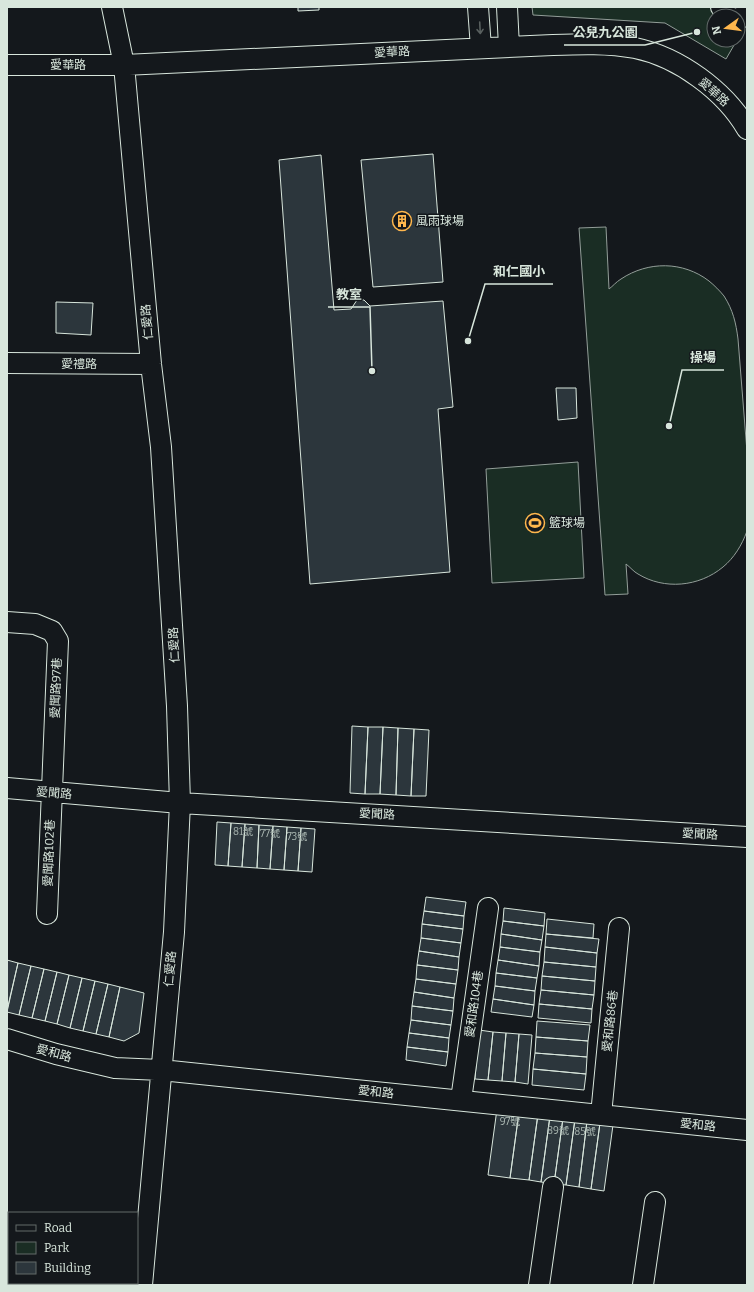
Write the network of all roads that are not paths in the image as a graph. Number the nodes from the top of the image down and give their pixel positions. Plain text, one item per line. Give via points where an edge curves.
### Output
1 (112, 7) edge
2 (478, 7) edge
3 (507, 7) edge
4 (509, 47) junction
5 (481, 48) junction
6 (7, 65) edge
7 (124, 65) junction
8 (747, 128) edge
9 (7, 363) edge
10 (151, 364) junction
11 (7, 622) edge
12 (7, 788) edge
13 (52, 793) junction
14 (180, 803) junction
15 (747, 837) edge
16 (488, 908) dead end
17 (47, 914) dead end
18 (619, 928) dead end
19 (7, 1039) edge
20 (161, 1070) junction
21 (461, 1100) junction
22 (601, 1115) junction
23 (747, 1130) edge
24 (553, 1187) dead end
25 (655, 1202) dead end
26 (142, 1285) edge
27 (539, 1285) edge
28 (643, 1285) edge

1 - 7 street, 仁愛路
2 -> 5 street
3 - 4 street
4 - 5 street, 愛華路
4 - 8 street, 愛華路 via 610,45 637,49 661,57 687,69 709,85
5 - 7 street, 愛華路
6 - 7 street, 愛華路
7 - 10 street, 仁愛路
9 - 10 street, 愛禮路
10 - 14 street, 仁愛路 via 161,447
11 - 13 street, 愛聞路97巷 via 35,624 52,631 58,641
12 - 13 street, 愛聞路
13 - 14 street, 愛聞路
13 - 17 street, 愛聞路102巷
14 - 15 street, 愛聞路
14 - 20 street, 仁愛路 via 174,932
16 - 21 street, 愛和路104巷
18 - 22 street, 愛和路86巷
19 - 20 street, 愛和路 via 115,1068
20 - 21 street, 愛和路
20 - 26 street, 仁愛路
21 - 22 street, 愛和路
22 - 23 street, 愛和路
24 - 27 street
25 - 28 street

